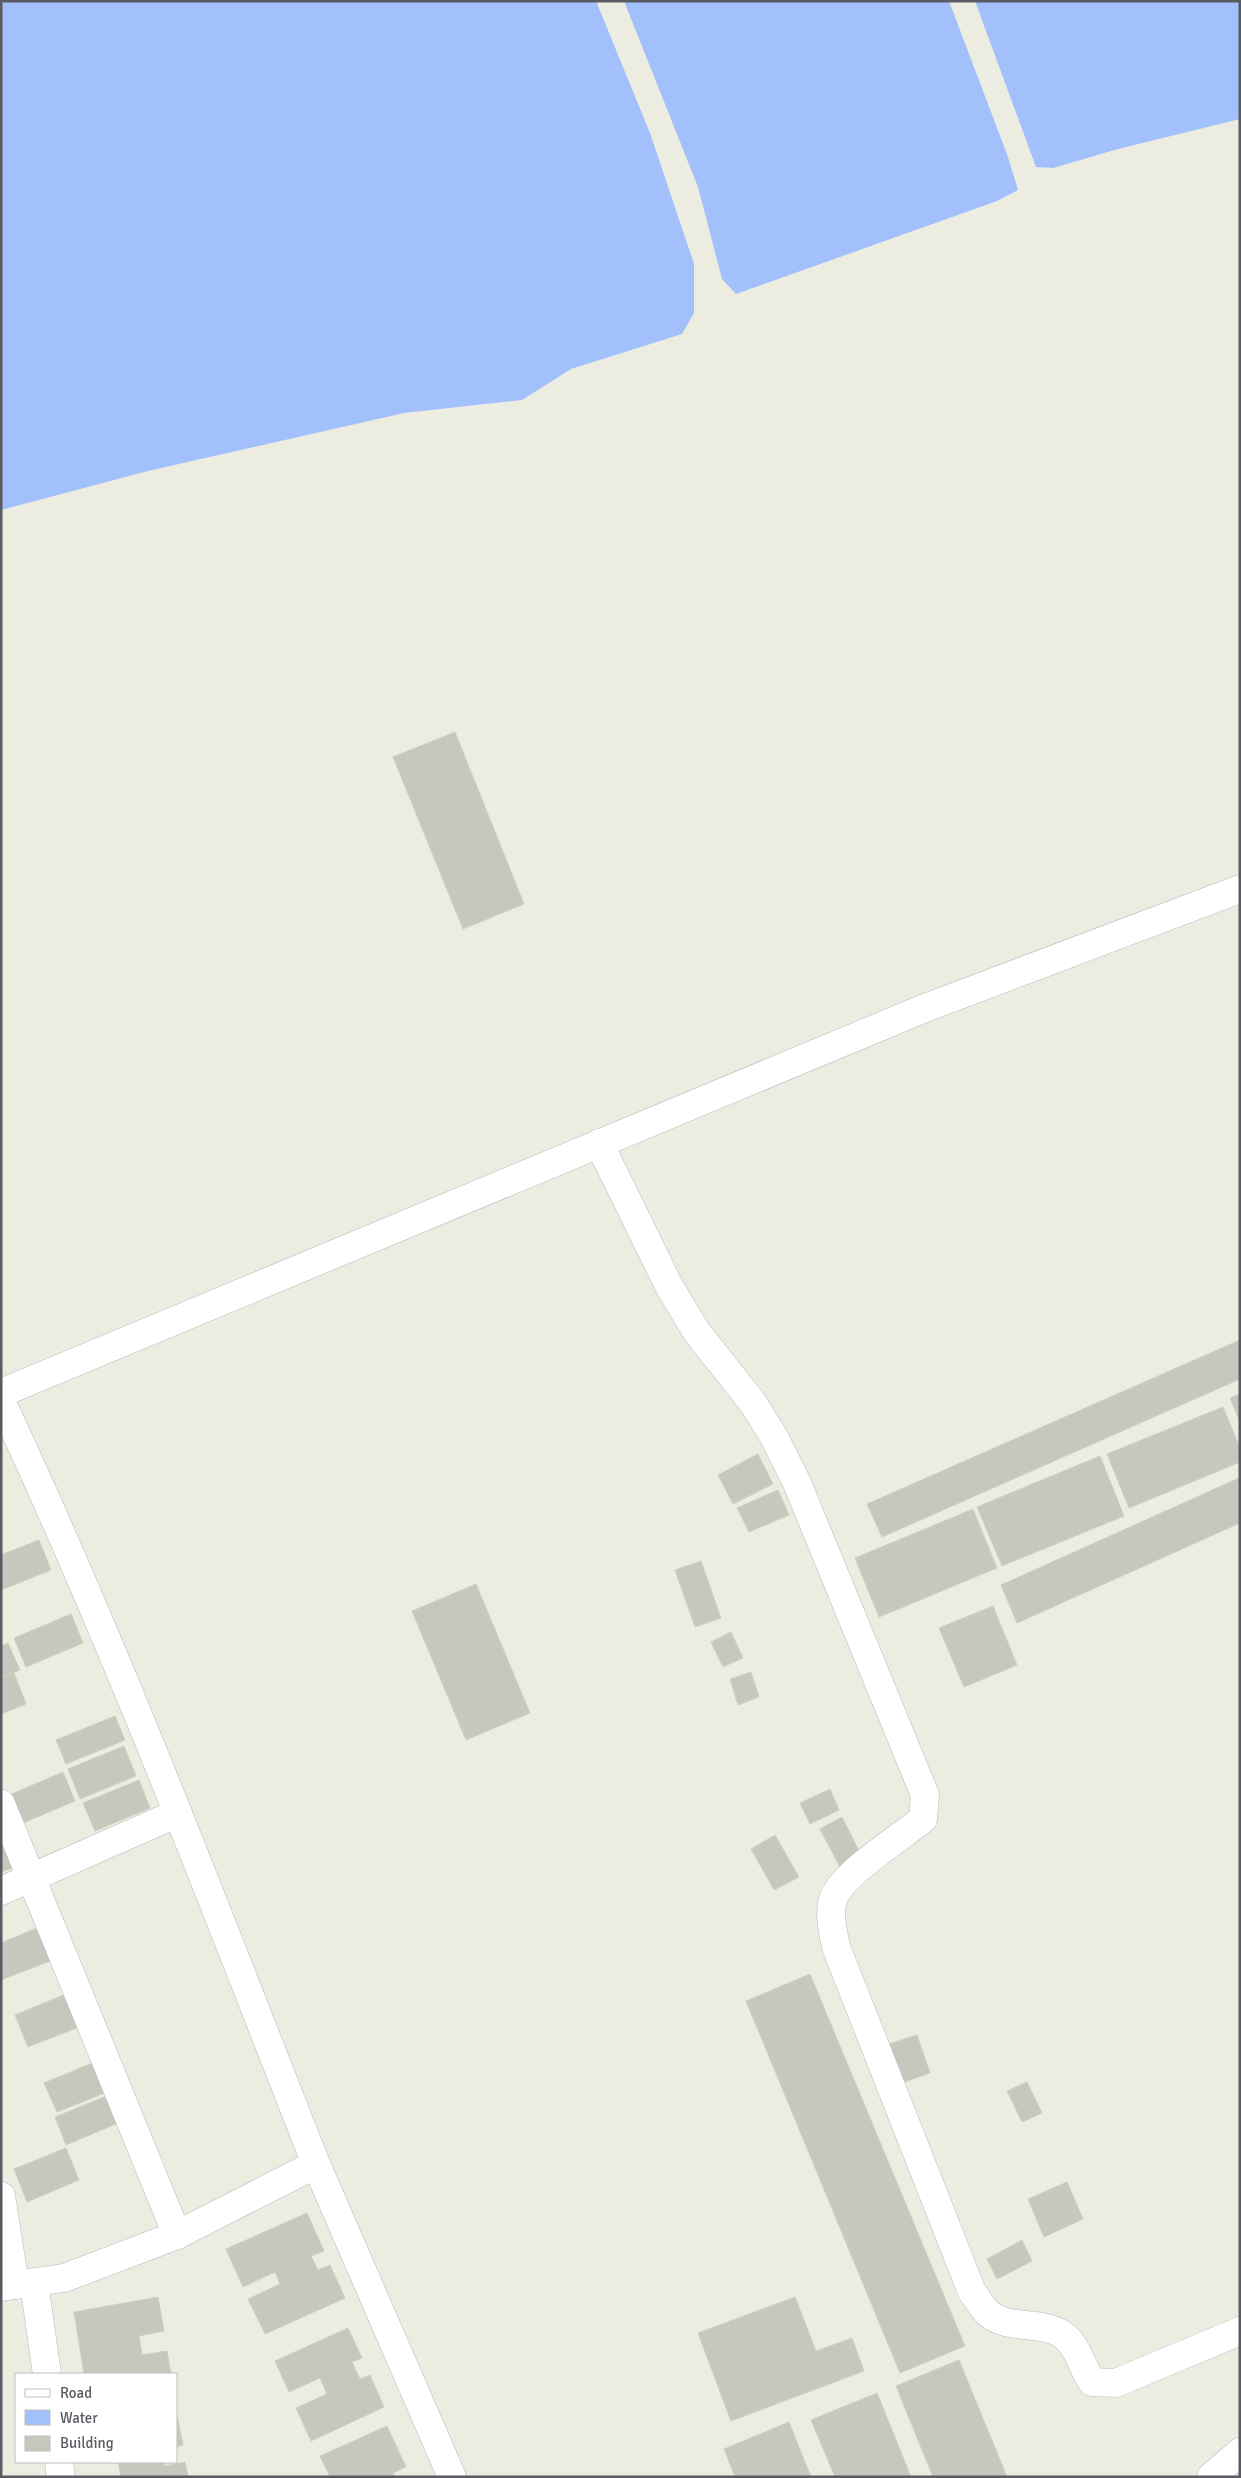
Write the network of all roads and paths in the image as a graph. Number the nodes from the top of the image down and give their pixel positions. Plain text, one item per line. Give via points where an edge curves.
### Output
1 (1240, 889) edge
2 (599, 1143) junction
3 (1, 1393) edge
4 (1, 1401) edge
5 (1, 1804) edge
6 (178, 1813) junction
7 (32, 1878) junction
8 (1, 1891) edge
9 (316, 2164) junction
10 (1, 2196) edge
11 (177, 2235) junction
12 (16, 2285) edge
13 (1240, 2331) edge
14 (46, 2373) edge
15 (1240, 2452) edge
16 (59, 2463) edge
17 (61, 2477) edge
18 (452, 2477) edge
19 (1211, 2477) edge

1 - 2 street via 925,1008
2 - 3 street
2 - 13 street via 668,1286 696,1331 753,1403 774,1436 797,1483 926,1794 923,1818 850,1876 834,1897 831,1922 836,1947 972,2292 988,2313 1006,2324 1038,2326 1059,2332 1077,2351 1092,2382 1116,2383
4 - 6 street via 40,1485
5 - 7 street
6 - 7 street
6 - 9 street
7 - 8 street
7 - 11 street
9 - 11 street
9 - 18 street
10 - 12 street
11 - 12 street via 64,2278
12 - 14 street
15 - 19 street
16 - 17 street

